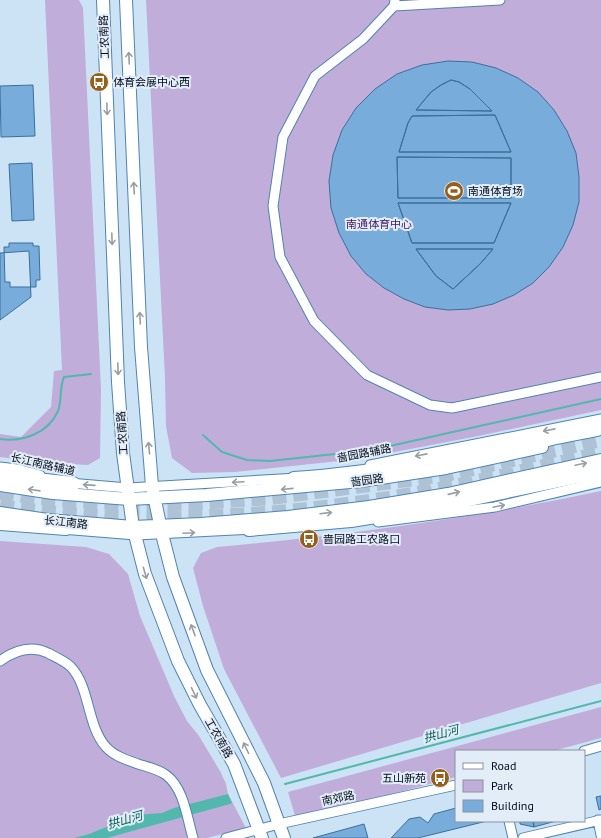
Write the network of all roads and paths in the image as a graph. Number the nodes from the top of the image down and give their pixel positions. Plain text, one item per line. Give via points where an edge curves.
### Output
1 (102, 0) edge
2 (126, 0) edge
3 (500, 0) edge
4 (395, 3) edge
5 (601, 377) edge
6 (600, 428) edge
7 (601, 460) edge
8 (0, 467) edge
9 (601, 470) edge
10 (0, 476) edge
11 (294, 479) joint
12 (601, 482) edge
13 (73, 484) junction
14 (0, 485) edge
15 (154, 491) junction
16 (128, 493) junction
17 (0, 513) edge
18 (0, 522) edge
19 (66, 528) junction
20 (249, 529) junction
21 (0, 530) edge
22 (161, 530) junction
23 (135, 531) junction
24 (0, 661) edge
25 (601, 746) edge
26 (585, 751) edge
27 (455, 785) edge
28 (600, 820) edge
29 (509, 822) edge
30 (279, 824) junction
31 (261, 834) edge
32 (546, 835) edge
33 (601, 835) edge
34 (193, 838) edge
35 (226, 838) edge
36 (284, 838) edge
37 (513, 838) edge
38 (523, 838) edge

1 -> 16 main road, 工农南路 via 118,382
15 -> 2 main road, 工农南路 via 141,347
3 - 4 street
4 - 5 street via 363,39 315,76 283,138 273,206 280,257 314,321 367,375 430,405 452,408
6 -> 11 highway via 443,460 349,475
6 -> 15 main road, 啬园路 via 446,468 361,481 268,491
22 -> 7 main road via 369,507 448,494
8 - 13 street, 长江南路辅道
9 - 20 highway via 431,508 351,520
10 - 13 highway
11 -> 15 street
20 -> 12 street via 338,528 496,506
16 -> 13 street, 长江南路辅道
16 -> 14 main road via 53,493
15 - 16 main road, 啬园路
15 - 22 main road, 工农南路
16 - 23 main road, 工农南路
17 - 23 main road, 长江南路
18 - 19 highway
19 - 21 street
19 - 23 street
22 -> 20 street
22 - 23 main road
30 -> 22 main road, 工农南路 via 264,783 207,670 173,577
23 -> 31 main road, 工农南路 via 145,574 178,661 234,764
24 - 34 street via 14,652 33,648 65,662 75,672 96,730 108,748 129,761 165,774 177,786
25 - 26 street
27 - 30 street, 南郊路
28 - 32 street
28 - 33 street
29 - 37 street
30 - 31 street, 南郊路
30 - 36 main road, 工农南路
31 - 35 street, 南郊路
32 - 38 street

